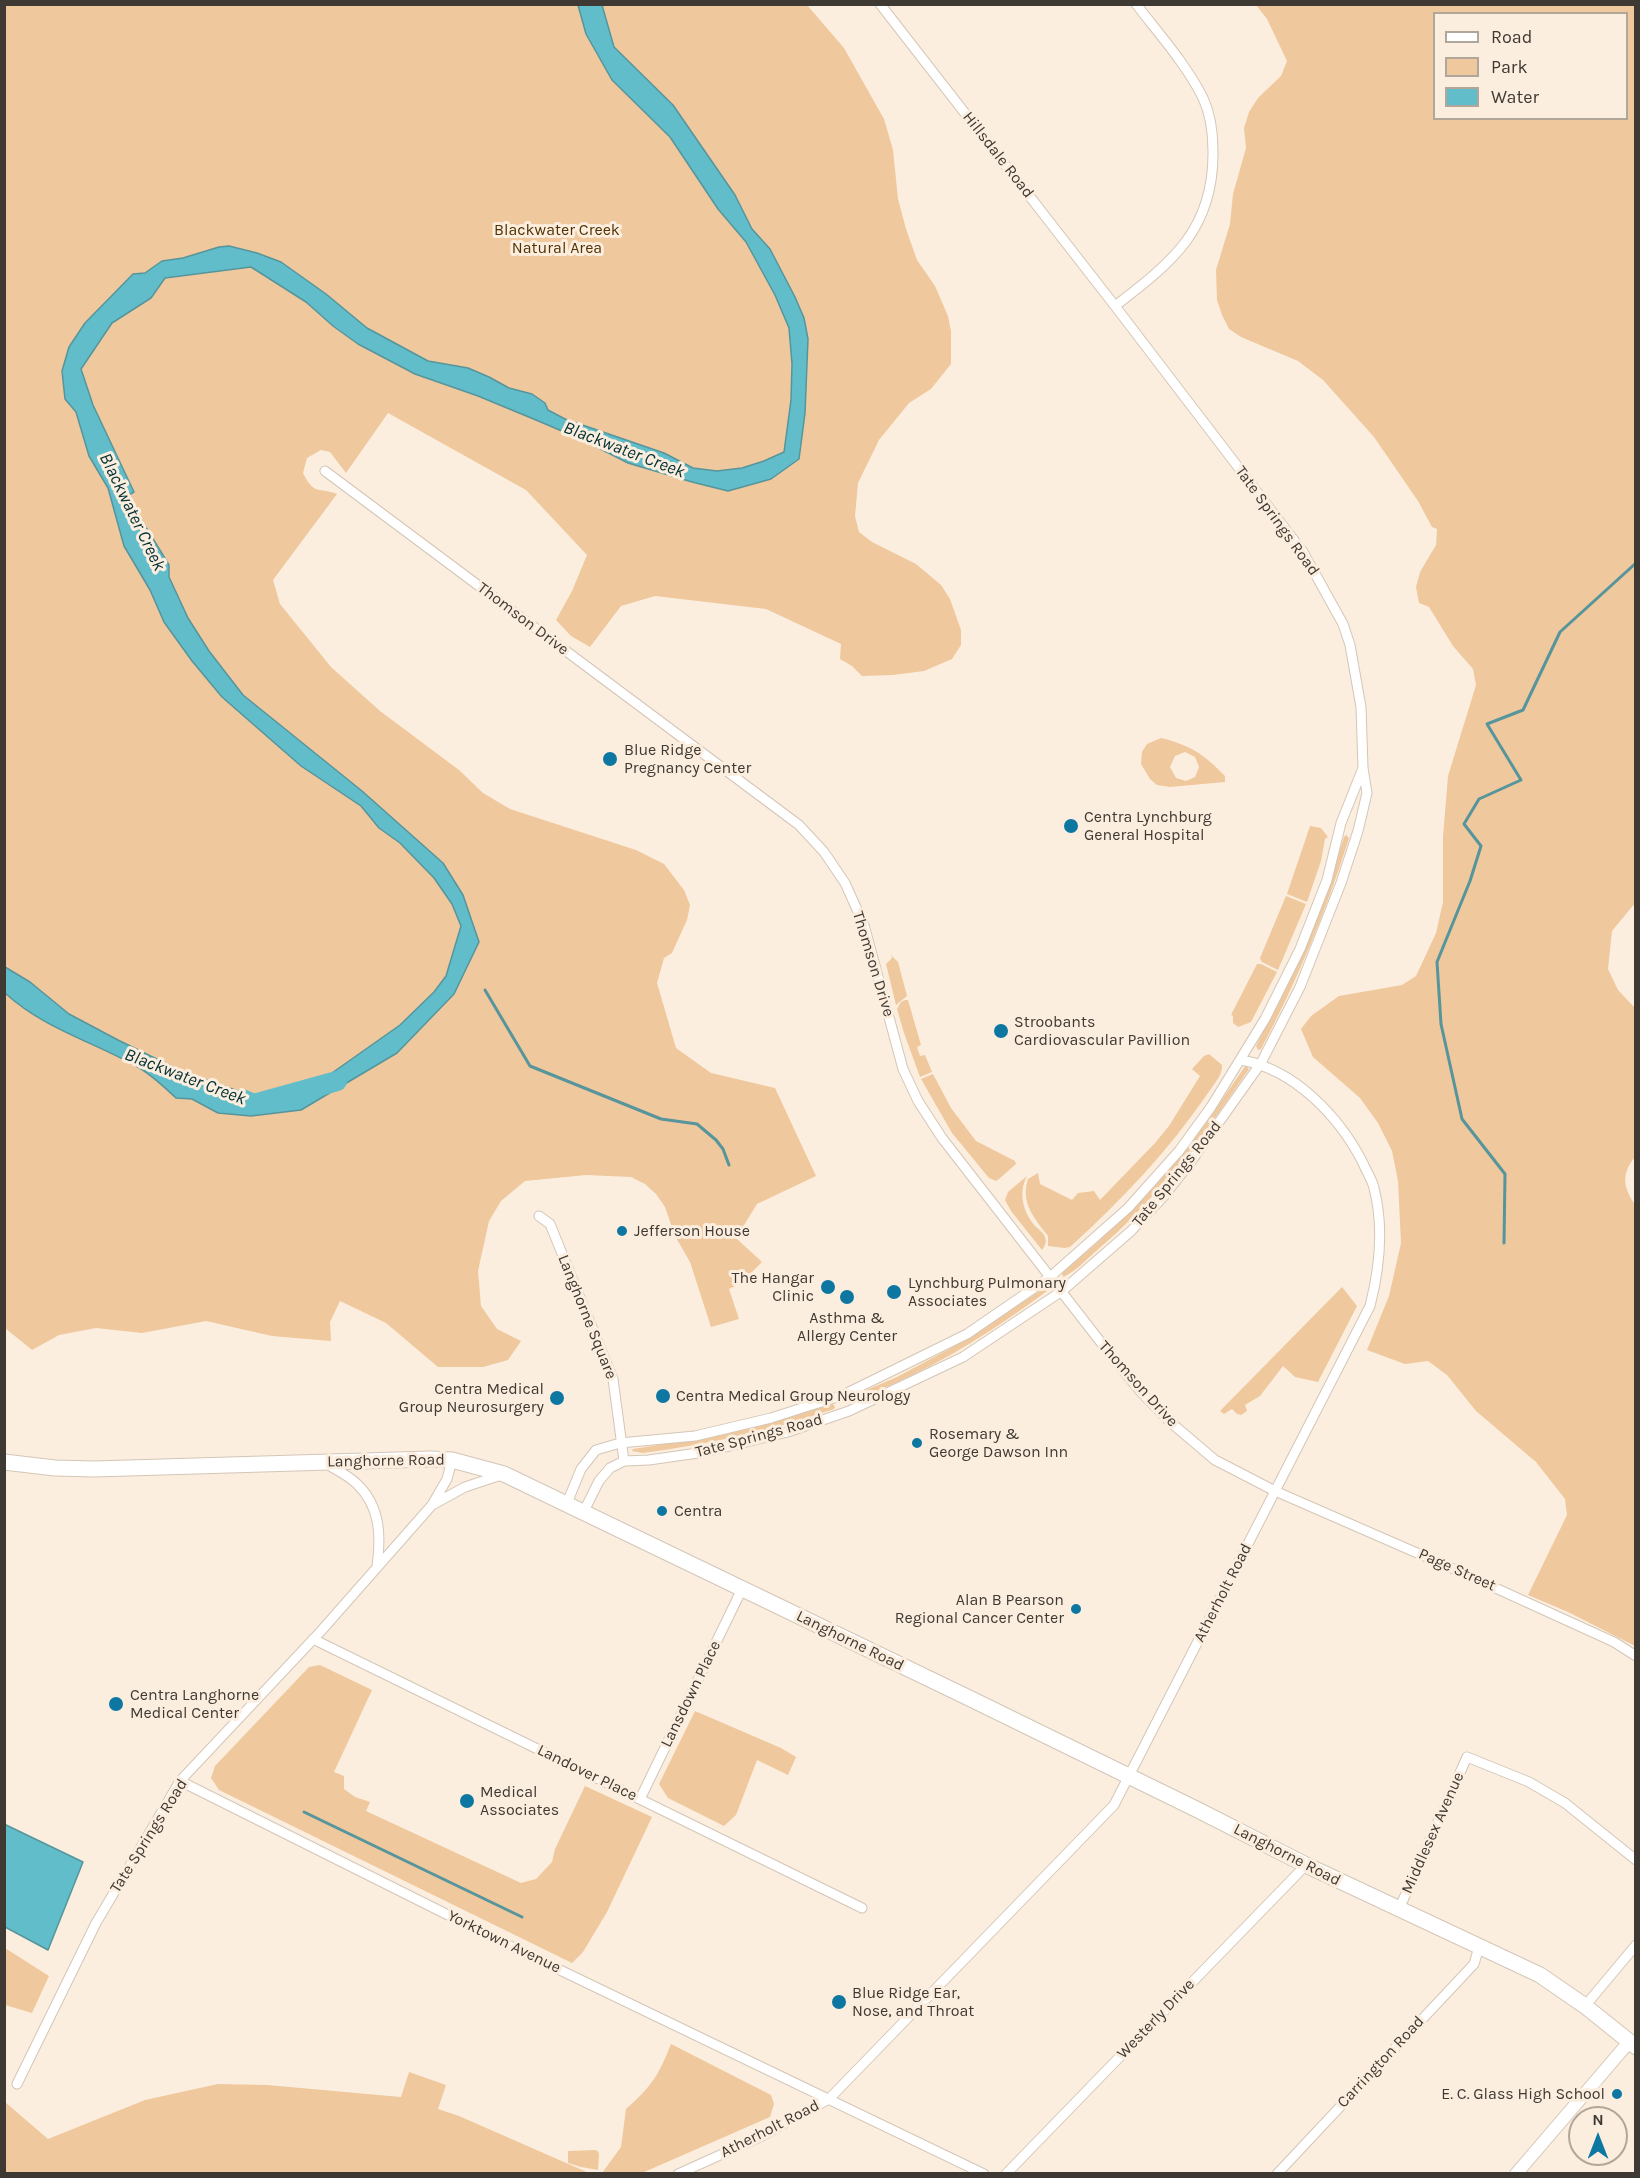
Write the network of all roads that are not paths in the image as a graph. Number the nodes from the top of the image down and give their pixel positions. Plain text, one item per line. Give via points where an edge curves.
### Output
1 (880, 4) edge
2 (1136, 4) edge
3 (1115, 306) junction
4 (325, 471) dead end
5 (1363, 768) junction
6 (1250, 1046) junction
7 (1241, 1060) junction
8 (1261, 1063) junction
9 (539, 1216) dead end
10 (1050, 1277) junction
11 (1062, 1291) junction
12 (620, 1443) junction
13 (452, 1460) junction
14 (624, 1461) junction
15 (4, 1462) edge
16 (323, 1462) junction
17 (504, 1474) junction
18 (1275, 1491) junction
19 (567, 1503) junction
20 (432, 1505) junction
21 (584, 1511) junction
22 (377, 1568) junction
23 (742, 1589) junction
24 (313, 1638) junction
25 (1635, 1656) edge
26 (1129, 1777) junction
27 (180, 1781) junction
28 (640, 1800) junction
29 (1635, 1860) edge
30 (1306, 1865) junction
31 (862, 1908) dead end
32 (1399, 1909) junction
33 (1635, 1945) edge
34 (1479, 1947) junction
35 (1585, 2006) junction
36 (1632, 2044) edge
37 (17, 2084) dead end
38 (829, 2099) junction
39 (678, 2174) edge
40 (984, 2174) edge
41 (1005, 2174) edge
42 (1276, 2174) edge
43 (1516, 2174) edge

1 - 3 street, Hillsdale Road
2 - 3 street via 1203,98 1214,166 1211,189 1194,230 1164,268
3 - 5 street, Tate Springs Road via 1303,552 1324,588 1350,645 1360,707
4 - 10 street, Thomson Drive via 799,825 817,844 845,883 864,924 903,1069 918,1101
5 - 6 street, Tate Springs Road via 1300,949
5 - 8 street, Tate Springs Road via 1367,793 1341,883 1300,987
6 - 7 street, Tate Springs Road
6 - 8 street, Atherholt Road
7 - 8 street, Atherholt Road
7 - 10 street, Tate Springs Road via 1179,1150 1128,1208
8 - 11 street, Tate Springs Road via 1164,1196 1131,1231
8 - 18 street, Atherholt Road via 1293,1082 1328,1111 1353,1144 1374,1186 1381,1234 1378,1274 1370,1306
9 - 12 street, Langhorne Square via 550,1224 613,1379
10 - 11 street, Thomson Drive
10 - 12 street, Tate Springs Road via 967,1334 843,1395 695,1436
11 - 14 street, Tate Springs Road via 963,1357 849,1411 788,1432 705,1452
11 - 18 street, Thomson Drive via 1113,1358 1169,1421 1215,1460
12 - 14 street, Langhorne Square
12 - 19 street, Tate Springs Road via 596,1450 581,1469
13 - 16 main road, Langhorne Road
13 - 17 main road, Langhorne Road
13 - 20 street, Tate Springs Road via 447,1479
14 - 21 street via 610,1468
15 - 16 main road, Langhorne Road via 95,1469
16 - 22 street via 359,1485 369,1500 378,1518 381,1540
17 - 19 main road, Langhorne Road
17 - 20 street, Tate Springs Road via 465,1487
18 - 25 street, Page Street via 1509,1593 1614,1642
18 - 26 street, Atherholt Road
19 - 21 main road, Langhorne Road
20 - 22 street, Tate Springs Road
21 - 23 main road, Langhorne Road
22 - 24 street, Tate Springs Road
23 - 26 main road, Langhorne Road
23 - 28 street, Lansdown Place
24 - 27 street, Tate Springs Road
24 - 28 street, Landover Place
26 - 30 main road, Langhorne Road
26 - 38 street, Atherholt Road via 1114,1805
27 - 37 street, Tate Springs Road via 96,1923
27 - 38 street, Yorktown Avenue via 516,1949
28 - 31 street, Landover Place
29 - 32 street, Middlesex Avenue via 1565,1803 1529,1782 1467,1757
30 - 32 main road, Langhorne Road
30 - 41 street, Westerly Drive
32 - 34 main road, Langhorne Road
33 - 35 street
34 - 35 main road, Langhorne Road via 1540,1975
34 - 42 street, Carrington Road via 1474,1964
35 - 36 main road, Langhorne Road
36 - 43 street
38 - 39 street, Atherholt Road via 760,2137
38 - 40 street, Yorktown Avenue

